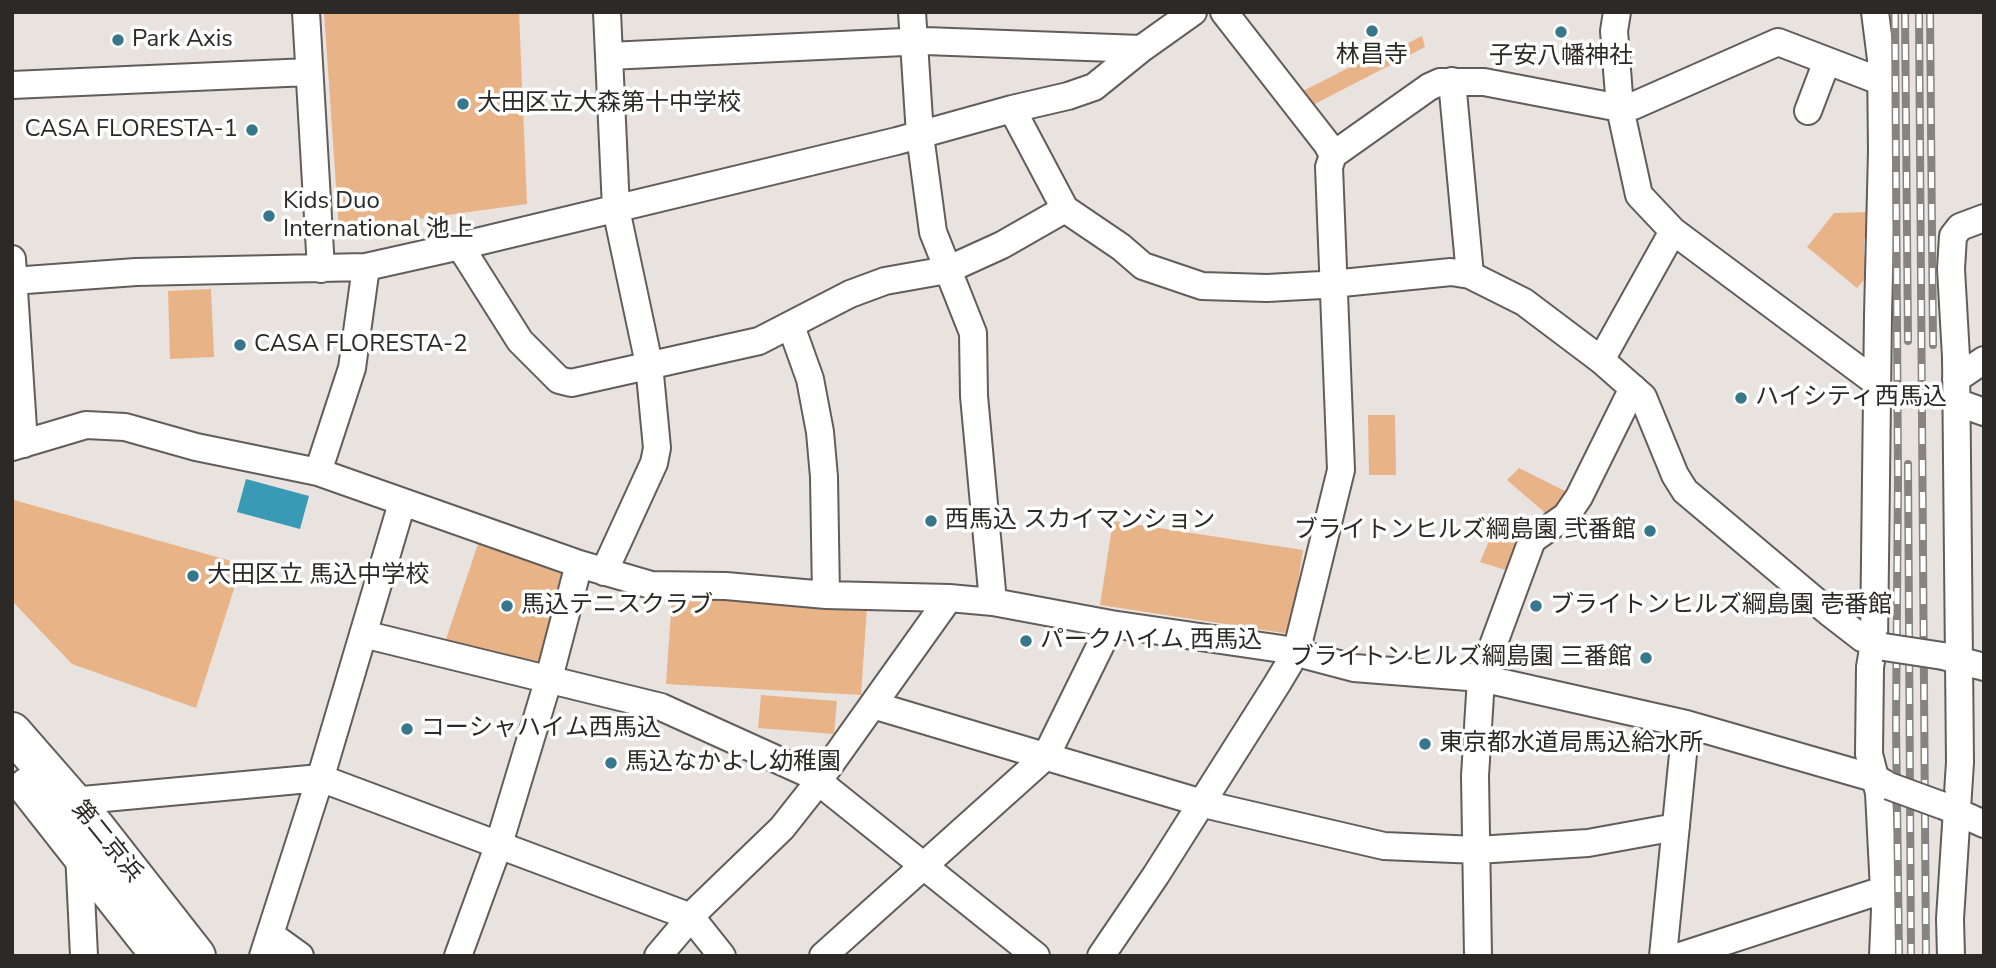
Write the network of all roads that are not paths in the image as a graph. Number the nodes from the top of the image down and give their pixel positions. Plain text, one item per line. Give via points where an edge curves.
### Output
1 (306, 12) edge
2 (607, 12) edge
3 (912, 12) edge
4 (1193, 12) edge
5 (1224, 12) edge
6 (1617, 12) edge
7 (1875, 12) edge
8 (914, 42) junction
9 (1140, 49) junction
10 (609, 56) junction
11 (1827, 61) junction
12 (309, 72) junction
13 (1452, 81) junction
14 (1880, 81) junction
15 (12, 85) edge
16 (1620, 108) junction
17 (1012, 109) junction
18 (1808, 111) dead end
19 (920, 135) junction
20 (1333, 155) junction
21 (616, 209) junction
22 (1065, 209) junction
23 (1984, 218) edge
24 (1673, 231) junction
25 (460, 246) junction
26 (12, 259) edge
27 (366, 267) junction
28 (321, 269) junction
29 (947, 270) junction
30 (1470, 275) junction
31 (13, 281) edge
32 (1334, 283) junction
33 (791, 326) junction
34 (1601, 360) junction
35 (1984, 360) edge
36 (649, 364) junction
37 (1877, 383) junction
38 (1633, 387) junction
39 (1956, 391) junction
40 (1984, 412) edge
41 (18, 445) edge
42 (318, 472) junction
43 (402, 503) junction
44 (591, 568) junction
45 (827, 595) junction
46 (949, 598) junction
47 (993, 602) junction
48 (1111, 624) junction
49 (363, 634) junction
50 (1879, 645) junction
51 (1295, 652) junction
52 (1962, 661) edge
53 (550, 678) junction
54 (1481, 678) junction
55 (873, 705) junction
56 (1686, 724) junction
57 (12, 732) edge
58 (1046, 756) junction
59 (12, 767) edge
60 (320, 778) junction
61 (819, 781) junction
62 (1883, 783) junction
63 (1201, 803) junction
64 (1949, 808) junction
65 (1984, 824) edge
66 (82, 827) junction
67 (1676, 827) junction
68 (499, 844) junction
69 (1476, 850) junction
70 (926, 865) junction
71 (1883, 890) junction
72 (691, 917) junction
73 (267, 946) edge
74 (84, 956) edge
75 (161, 956) edge
76 (196, 956) edge
77 (300, 956) edge
78 (458, 956) edge
79 (658, 956) edge
80 (722, 956) edge
81 (824, 956) edge
82 (1036, 956) edge
83 (1101, 956) edge
84 (1478, 956) edge
85 (1663, 956) edge
86 (1680, 956) edge
87 (1884, 956) edge
88 (1951, 956) edge

1 - 12 street
2 - 10 street
3 - 8 street
4 - 9 street
5 - 20 street
6 - 16 street via 1614,31
7 - 14 street
8 - 9 street
8 - 10 street
8 - 19 street
9 - 17 street via 1094,87
10 - 21 street
11 - 14 street
11 - 16 street via 1778,42
11 - 18 street
12 - 15 street
12 - 28 street
13 - 16 street via 1484,82
13 - 20 street via 1429,87
13 - 30 street
14 - 37 street
16 - 24 street via 1639,195
17 - 19 street
17 - 22 street
19 - 21 street
19 - 29 street via 933,232
20 - 32 street via 1329,167
21 - 25 street
21 - 36 street
22 - 29 street
22 - 32 street via 1143,266 1202,286
23 - 39 street via 1953,236
24 - 34 street
24 - 37 street
25 - 27 street
25 - 36 street via 520,341 559,380 571,383
26 - 31 street
27 - 28 street
27 - 42 street via 352,368
28 - 31 street via 136,272
29 - 33 street via 885,281
29 - 47 street via 973,332 974,396
30 - 32 street via 1451,271
30 - 34 street via 1524,302
31 - 41 street
32 - 51 street via 1341,470
33 - 36 street via 759,341
33 - 45 street via 810,379 820,432
34 - 38 street
35 - 39 street
36 - 44 street via 657,457
37 - 50 street
38 - 50 street via 1643,397 1685,491 1831,614
38 - 54 street via 1579,497 1566,516 1532,540
39 - 40 street
39 - 52 street
41 - 42 street via 86,425 125,427
42 - 43 street
43 - 44 street
43 - 49 street
44 - 45 street via 651,585
44 - 53 street
45 - 46 street
46 - 47 street
46 - 55 street
47 - 48 street
48 - 51 street
48 - 58 street
49 - 53 street
49 - 60 street
50 - 52 street, bridge
50 - 62 street via 1870,667 1869,754
51 - 54 street via 1354,668
51 - 63 street
52 - 64 street via 1960,762
53 - 61 street via 661,707
53 - 68 street
54 - 56 street
54 - 69 street
55 - 58 street
55 - 61 street
56 - 62 street
56 - 67 street
57 - 66 highway, 第二京浜
58 - 63 street
58 - 70 street
59 - 66 highway, 第二京浜
60 - 66 street
60 - 68 street
60 - 73 street
61 - 70 street
61 - 72 street via 782,828
62 - 64 street, bridge
62 - 71 street
63 - 69 street via 1384,846
63 - 83 street
64 - 65 street
64 - 88 street
66 - 74 street
66 - 75 highway, 第二京浜
66 - 76 highway, 第二京浜
67 - 69 street via 1588,843
67 - 85 street
68 - 72 street
68 - 78 street
69 - 84 street
70 - 81 street
70 - 82 street
71 - 86 street
71 - 87 street
72 - 79 street
72 - 80 street
73 - 77 street

